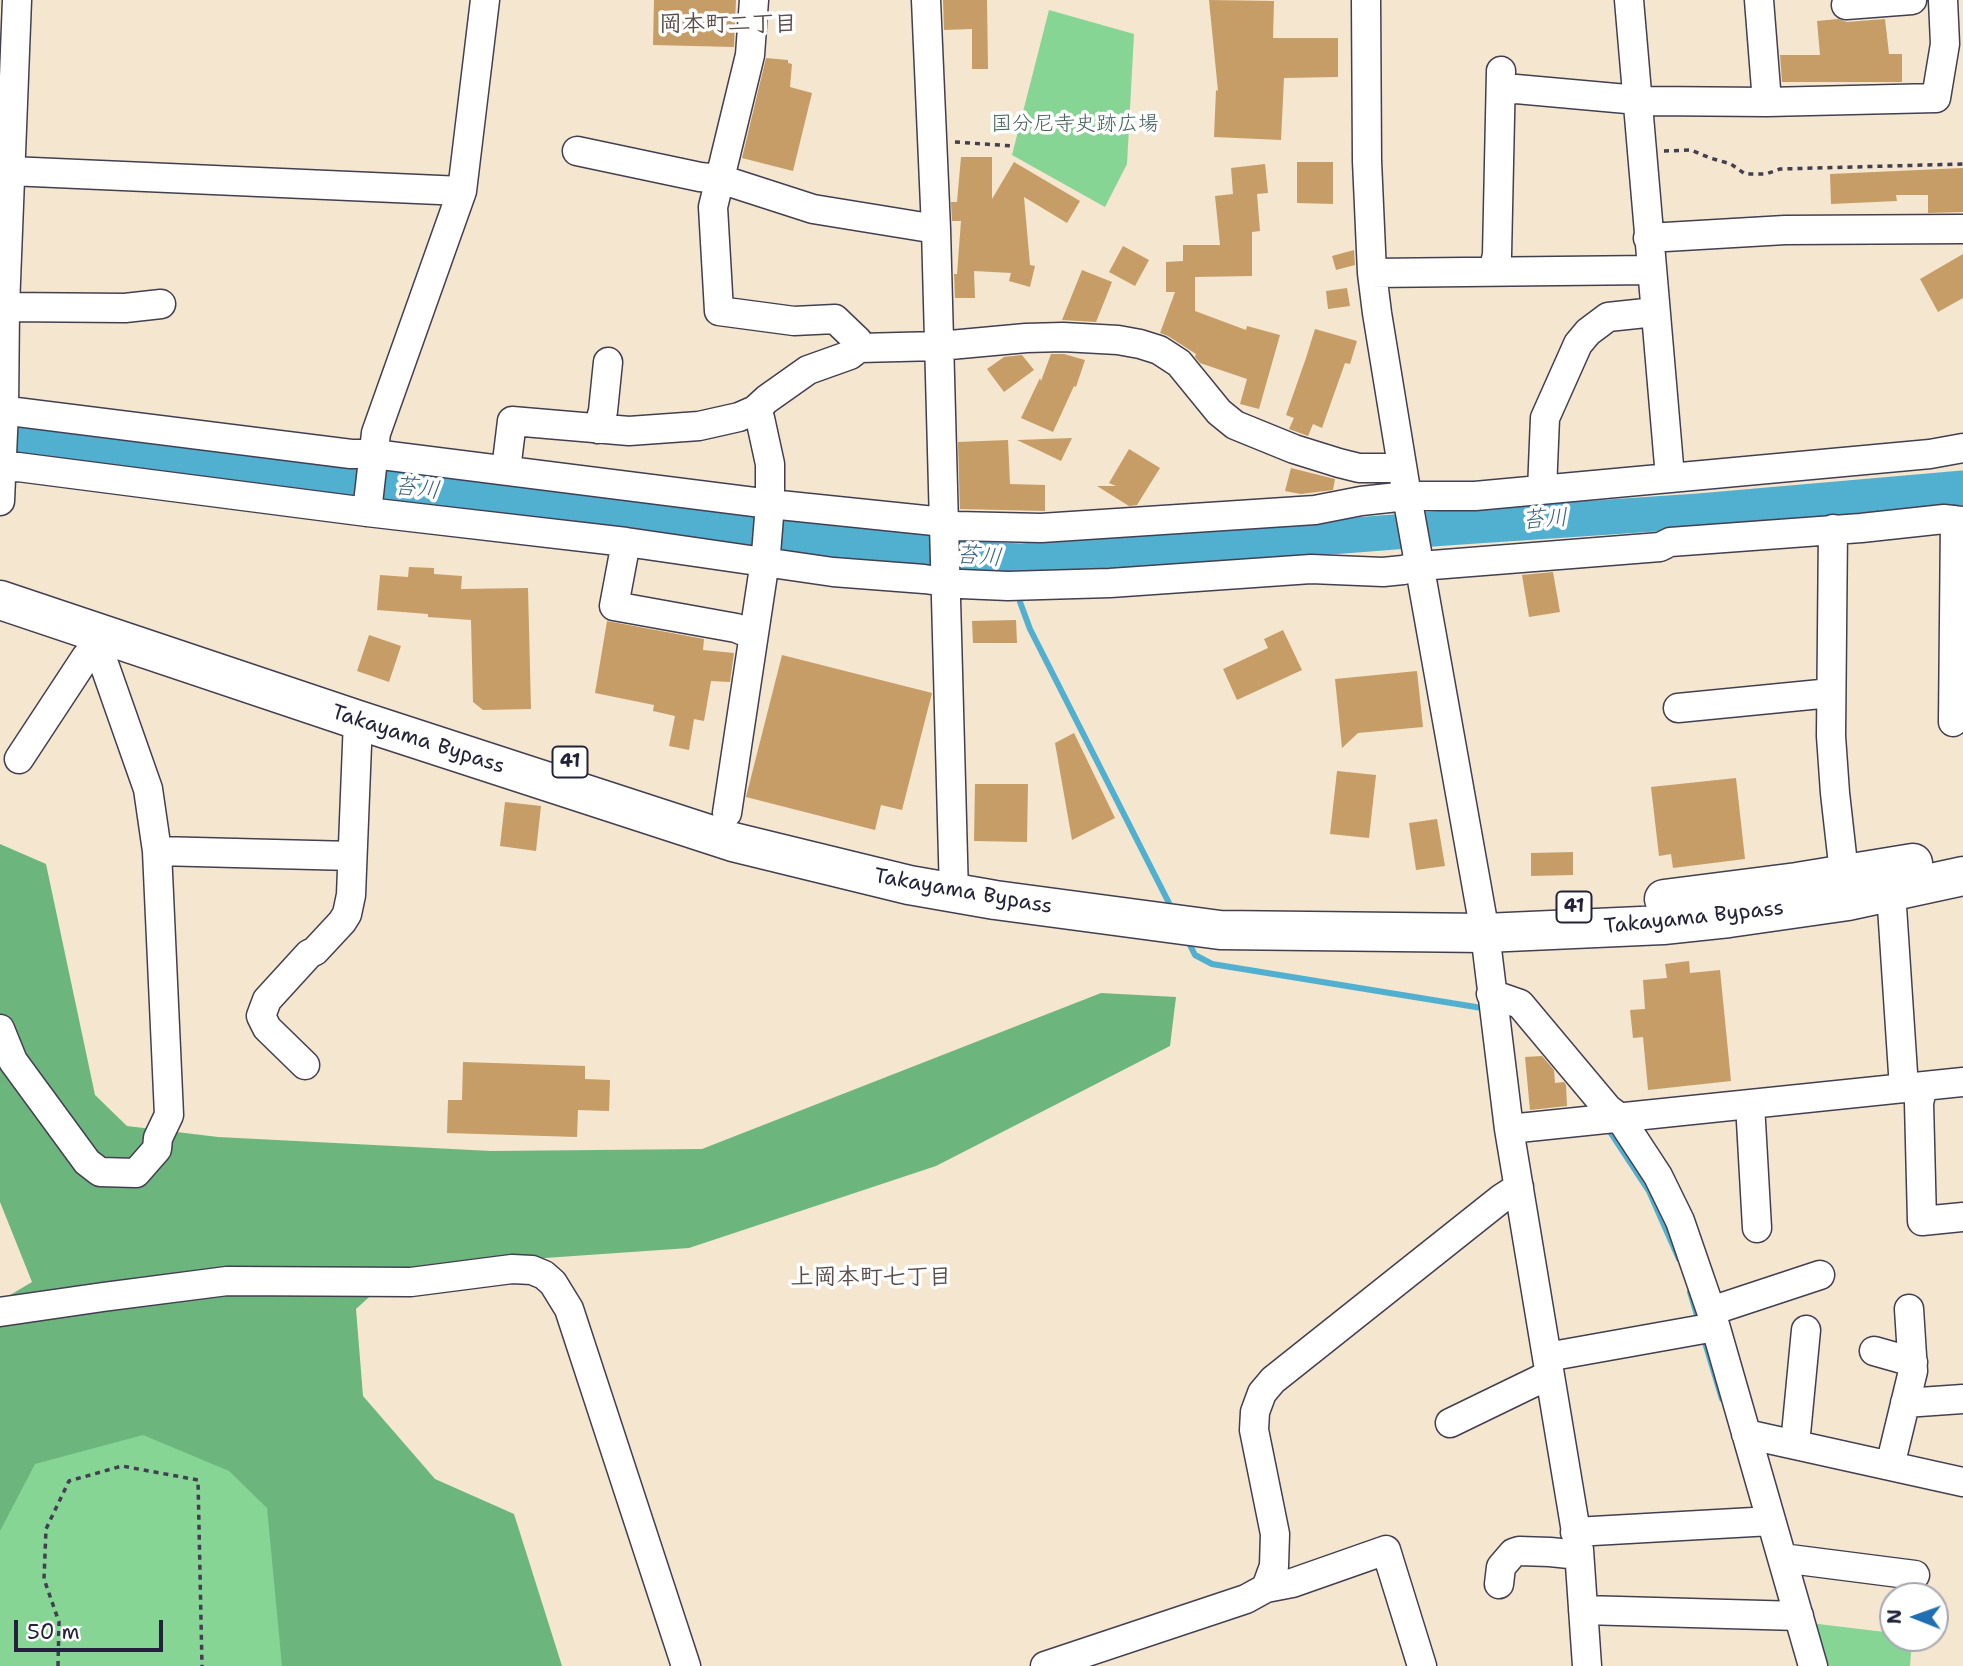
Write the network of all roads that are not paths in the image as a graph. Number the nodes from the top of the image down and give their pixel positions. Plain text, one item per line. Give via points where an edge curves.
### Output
1 (17, 0) edge
2 (485, 0) edge
3 (754, 0) edge
4 (926, 0) edge
5 (1366, 0) edge
6 (1629, 0) edge
7 (1759, 0) edge
8 (1912, 0) edge
9 (1942, 0) edge
10 (1846, 5) dead end
11 (1637, 99) junction
12 (1768, 102) junction
13 (577, 151) dead end
14 (10, 171) junction
15 (720, 179) junction
16 (462, 191) junction
17 (936, 229) junction
18 (1963, 229) edge
19 (1648, 238) junction
20 (4, 244) edge
21 (1651, 270) junction
22 (1493, 271) junction
23 (1372, 272) junction
24 (161, 304) dead end
25 (5, 307) junction
26 (1655, 312) junction
27 (939, 346) junction
28 (859, 348) junction
29 (608, 362) dead end
30 (2, 413) edge
31 (760, 418) dead end
32 (598, 429) junction
33 (1963, 448) edge
34 (374, 458) junction
35 (2, 464) junction
36 (1402, 468) junction
37 (506, 470) junction
38 (1670, 477) junction
39 (1542, 490) junction
40 (0, 501) edge
41 (1407, 501) junction
42 (770, 507) junction
43 (368, 508) junction
44 (1959, 521) edge
45 (944, 527) junction
46 (1833, 529) junction
47 (626, 542) junction
48 (765, 558) junction
49 (1419, 560) junction
50 (0, 578) edge
51 (1959, 579) edge
52 (945, 580) junction
53 (0, 600) edge
54 (753, 635) junction
55 (99, 639) junction
56 (1831, 693) junction
57 (1678, 708) dead end
58 (358, 720) junction
59 (1953, 722) dead end
60 (19, 759) dead end
61 (727, 813) junction
62 (157, 851) junction
63 (1963, 852) edge
64 (352, 856) junction
65 (1844, 873) junction
66 (1963, 876) edge
67 (955, 881) junction
68 (1892, 906) dead end
69 (1483, 923) junction
70 (1493, 1005) junction
71 (0, 1029) edge
72 (305, 1065) dead end
73 (1963, 1082) edge
74 (1913, 1087) junction
75 (1750, 1104) junction
76 (1606, 1119) junction
77 (1509, 1129) junction
78 (1519, 1187) junction
79 (1963, 1217) edge
80 (1757, 1228) dead end
81 (1820, 1275) dead end
82 (1909, 1309) dead end
83 (0, 1312) edge
84 (1708, 1324) junction
85 (1805, 1330) dead end
86 (1874, 1351) dead end
87 (1913, 1362) junction
88 (1548, 1366) junction
89 (1963, 1399) edge
90 (1905, 1403) junction
91 (1450, 1423) dead end
92 (1746, 1434) junction
93 (1791, 1444) junction
94 (1890, 1466) junction
95 (1963, 1482) edge
96 (1763, 1521) junction
97 (1577, 1544) junction
98 (1782, 1558) junction
99 (1915, 1575) dead end
100 (1499, 1584) dead end
101 (1266, 1588) junction
102 (1583, 1610) junction
103 (1790, 1616) junction
104 (686, 1666) edge
105 (1045, 1666) edge
106 (1422, 1666) edge
107 (1587, 1666) edge
108 (1813, 1666) edge

1 - 14 street
2 - 16 street
3 - 15 street via 750,55
4 - 17 street
5 - 23 street
6 - 11 street
7 - 12 street
8 - 10 street
9 - 12 street via 1945,44 1936,98
11 - 12 street
11 - 19 street
11 - 22 street via 1516,89 1501,81
13 - 15 street
14 - 16 street
14 - 20 street
15 - 17 street via 813,209
15 - 28 street via 713,207 719,311 794,321 835,319 858,341
16 - 34 street via 376,433
17 - 27 street
18 - 19 street via 1785,230
19 - 21 street
20 - 25 street
21 - 22 street
21 - 26 street
22 - 23 street
23 - 36 street
24 - 25 street
25 - 30 street
26 - 38 street
26 - 39 street via 1608,317 1578,344 1545,418
27 - 28 street
27 - 36 street via 1063,337 1140,344 1179,363 1235,425 1339,463
27 - 45 street
28 - 32 street via 808,370 739,417 670,429
29 - 32 street
30 - 34 street
30 - 35 street
31 - 42 street via 770,464
32 - 37 street via 512,421
33 - 38 street
34 - 37 street
34 - 43 street
35 - 40 street
35 - 43 street
36 - 41 street
37 - 42 street
38 - 39 street
39 - 41 street
41 - 45 street via 1041,528
41 - 49 street
42 - 45 street
42 - 48 street
43 - 47 street
44 - 46 street
44 - 51 street
45 - 52 street
46 - 49 street via 1670,542 1660,547
46 - 56 street
47 - 48 street
47 - 54 street via 614,606
48 - 52 street via 846,573
48 - 54 street
49 - 52 street via 1403,570 1383,572 1311,569 1021,586
49 - 69 street
50 - 61 highway, Takayama Bypass / 41
51 - 59 street
52 - 67 street
53 - 55 highway, Takayama Bypass / 41
54 - 61 street
55 - 58 highway, Takayama Bypass / 41
55 - 60 street
55 - 62 street via 148,789
56 - 57 street
56 - 65 street
58 - 64 street
58 - 67 highway, Takayama Bypass / 41 via 733,842 909,885
61 - 67 highway, Takayama Bypass / 41
62 - 64 street
62 - 71 street via 169,1115 157,1149 136,1173 100,1172 87,1162 13,1061
63 - 65 highway, Takayama Bypass / 41
64 - 72 street via 350,905 342,922 267,1000 261,1016 267,1028
65 - 69 highway, Takayama Bypass / 41
66 - 69 highway, Takayama Bypass / 41 via 1848,901 1663,925
67 - 69 highway, Takayama Bypass / 41 via 1174,912 1220,930
68 - 74 street
69 - 70 street
70 - 76 street via 1520,1004 1608,1109
70 - 77 street
73 - 74 street
74 - 75 street
74 - 79 street via 1919,1103 1922,1221
75 - 76 street
75 - 80 street
76 - 77 street
76 - 84 street via 1658,1176 1680,1221
77 - 78 street
78 - 88 street
78 - 101 street via 1262,1393 1254,1430 1275,1534 1274,1566
81 - 84 street
82 - 87 street
83 - 104 street via 227,1281 411,1282 512,1269 544,1275 569,1309
84 - 88 street
84 - 92 street
85 - 93 street via 1796,1434
86 - 87 street
87 - 90 street
88 - 91 street
88 - 97 street
89 - 90 street
90 - 94 street
92 - 93 street
92 - 96 street
93 - 94 street
94 - 95 street
96 - 97 street
96 - 98 street
97 - 100 street via 1550,1552 1513,1553 1501,1567
97 - 102 street
98 - 99 street
98 - 103 street
101 - 105 street
101 - 106 street via 1386,1550
102 - 103 street
102 - 107 street
103 - 108 street

